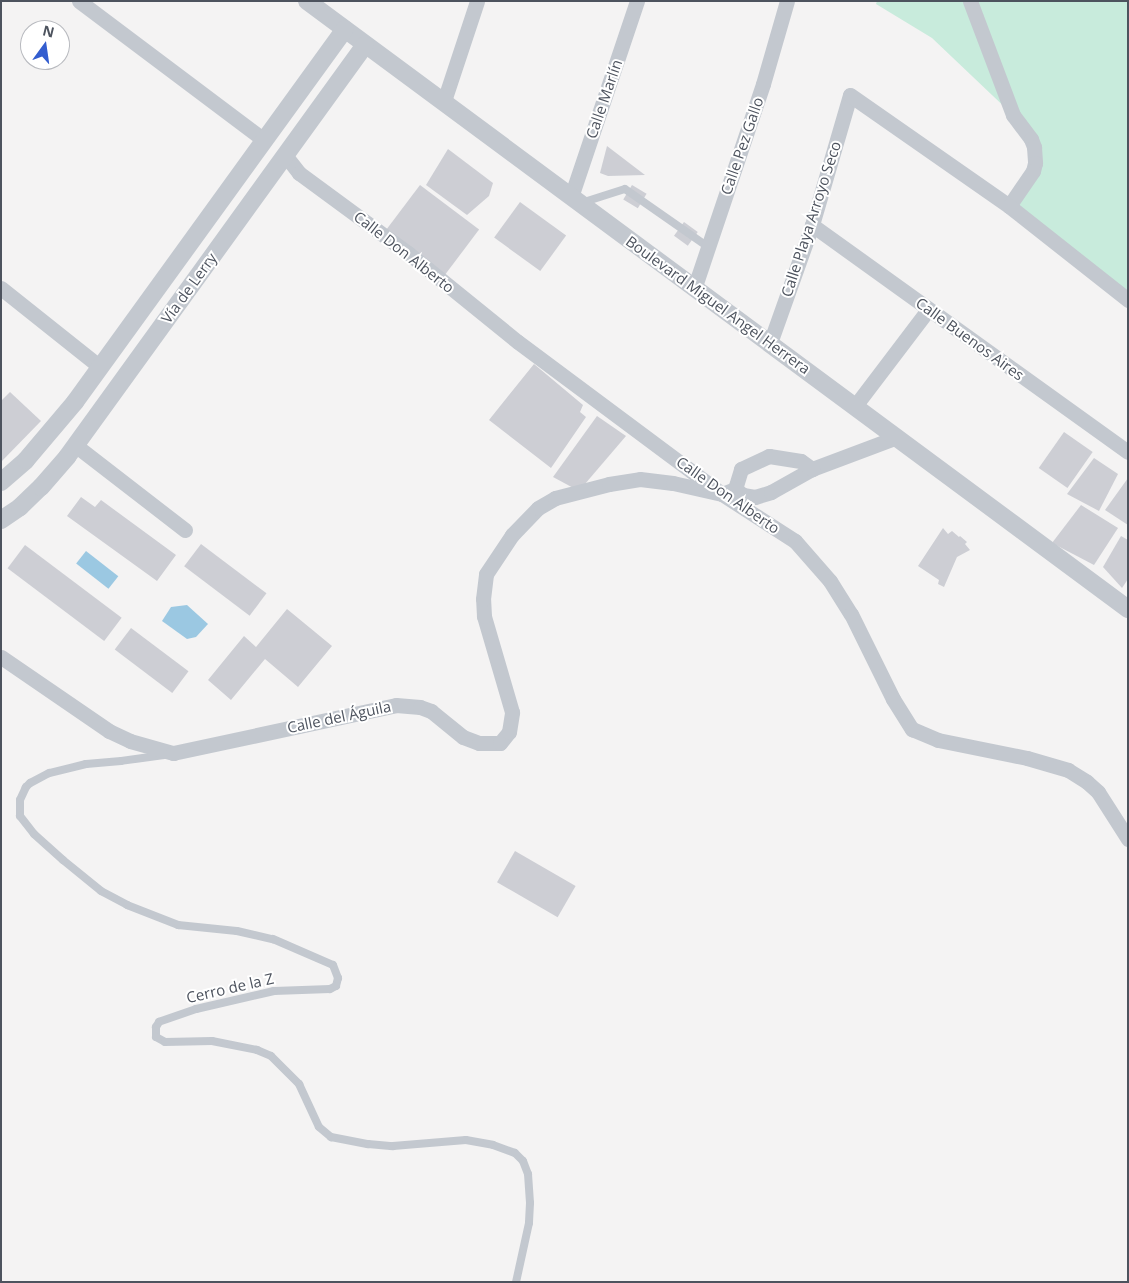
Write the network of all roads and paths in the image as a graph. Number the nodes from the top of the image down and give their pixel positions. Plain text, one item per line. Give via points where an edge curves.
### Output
1 (79, 1) edge
2 (307, 1) edge
3 (477, 1) edge
4 (637, 1) edge
5 (787, 1) edge
6 (970, 1) edge
7 (345, 29) junction
8 (365, 45) junction
9 (444, 101) junction
10 (264, 140) junction
11 (285, 155) junction
12 (575, 200) junction
13 (1009, 206) junction
14 (812, 225) junction
15 (708, 247) junction
16 (1, 288) edge
17 (694, 289) junction
18 (1128, 300) edge
19 (928, 310) junction
20 (770, 343) junction
21 (100, 367) junction
22 (76, 402) junction
23 (855, 406) junction
24 (95, 417) junction
25 (897, 437) junction
26 (75, 445) junction
27 (1128, 452) edge
28 (812, 469) junction
29 (1, 482) edge
30 (728, 491) junction
31 (1, 520) edge
32 (186, 530) dead end
33 (1128, 609) edge
34 (1, 656) edge
35 (173, 753) junction
36 (1128, 839) edge
37 (516, 1282) edge

1 - 10 street
2 - 7 street, Boulevard Miguel Angel Herrera
3 - 9 street
4 - 12 street, Calle Marlín
5 - 15 street, Calle Pez Gallo via 763,84
6 - 13 street via 1013,115 1034,147 1033,171
7 - 8 street, Boulevard Miguel Angel Herrera
7 - 10 street, Vía de Lerry
8 - 9 street, Boulevard Miguel Angel Herrera
8 - 11 street, Vía de Lerry
9 - 12 street, Boulevard Miguel Angel Herrera
10 - 21 street, Vía de Lerry
11 - 24 street, Vía de Lerry
11 - 30 street, Calle Don Alberto via 299,173 408,253 518,342
12 - 15 lane via 626,189
12 - 17 street, Boulevard Miguel Angel Herrera
13 - 14 street, Calle Playa Arroyo Seco via 850,95
13 - 18 street
14 - 19 street, Calle Buenos Aires
14 - 20 street, Calle Playa Arroyo Seco
15 - 17 street, Calle Pez Gallo
16 - 21 street
17 - 20 street, Boulevard Miguel Angel Herrera
19 - 23 street
19 - 27 street, Calle Buenos Aires
20 - 23 street, Boulevard Miguel Angel Herrera
21 - 22 street, Vía de Lerry
22 - 24 street
22 - 29 street, Vía de Lerry via 26,460
23 - 25 street, Boulevard Miguel Angel Herrera
24 - 26 street, Vía de Lerry
25 - 28 street, Calle del Águila
25 - 33 street, Boulevard Miguel Angel Herrera
26 - 31 street, Vía de Lerry via 41,487
26 - 32 street
28 - 30 street, Calle del Águila via 771,492 755,497
28 - 30 street via 801,461 769,456 741,469
30 - 35 street, Calle del Águila via 640,479 609,484 555,498 538,508 512,535 486,574 482,599 512,712 509,732 500,743 479,743 463,737 431,711 396,705
30 - 36 street, Calle Don Alberto via 795,541 830,581 912,729 938,740 1068,770 1098,792
34 - 35 street, Calle del Águila via 109,732
35 - 37 lane, Cerro de la Z via 86,764 49,773 26,787 20,800 20,816 34,834 63,860 120,902 178,925 254,934 292,946 333,966 338,980 334,988 325,990 274,990 196,1009 159,1022 156,1037 165,1042 212,1041 272,1056 299,1084 319,1127 332,1137 393,1146 466,1140 515,1153 523,1161 528,1174 530,1203 529,1223

